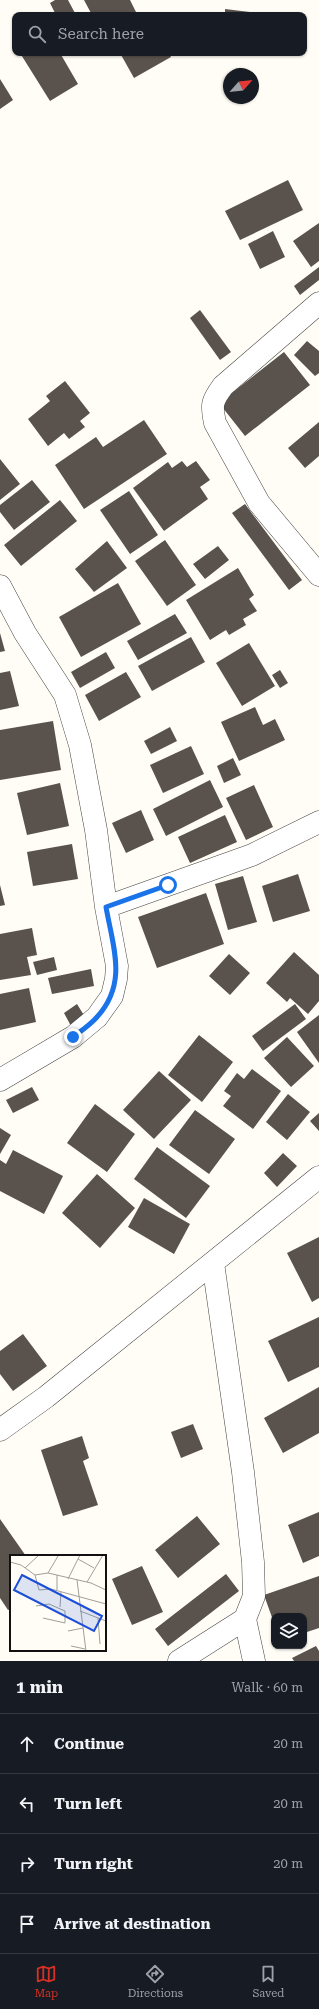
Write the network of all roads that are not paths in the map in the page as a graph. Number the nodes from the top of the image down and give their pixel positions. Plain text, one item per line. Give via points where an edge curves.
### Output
1 (319, 303) edge
2 (319, 575) edge
3 (0, 586) edge
4 (319, 822) edge
5 (106, 907) junction
6 (0, 1080) edge
7 (319, 1177) edge
8 (212, 1263) junction
9 (0, 1430) edge
10 (246, 1619) junction
11 (179, 1661) edge
12 (254, 1661) edge

1 - 2 street via 223,386 214,399 212,408 215,422 259,503
3 - 5 street via 25,633 65,695 80,745 96,830
4 - 5 street via 252,855
5 - 6 street via 117,966 112,996 97,1017 73,1037
7 - 8 street
8 - 9 street via 46,1397
8 - 10 street via 243,1472 253,1562 254,1596
10 - 11 street
10 - 12 street

